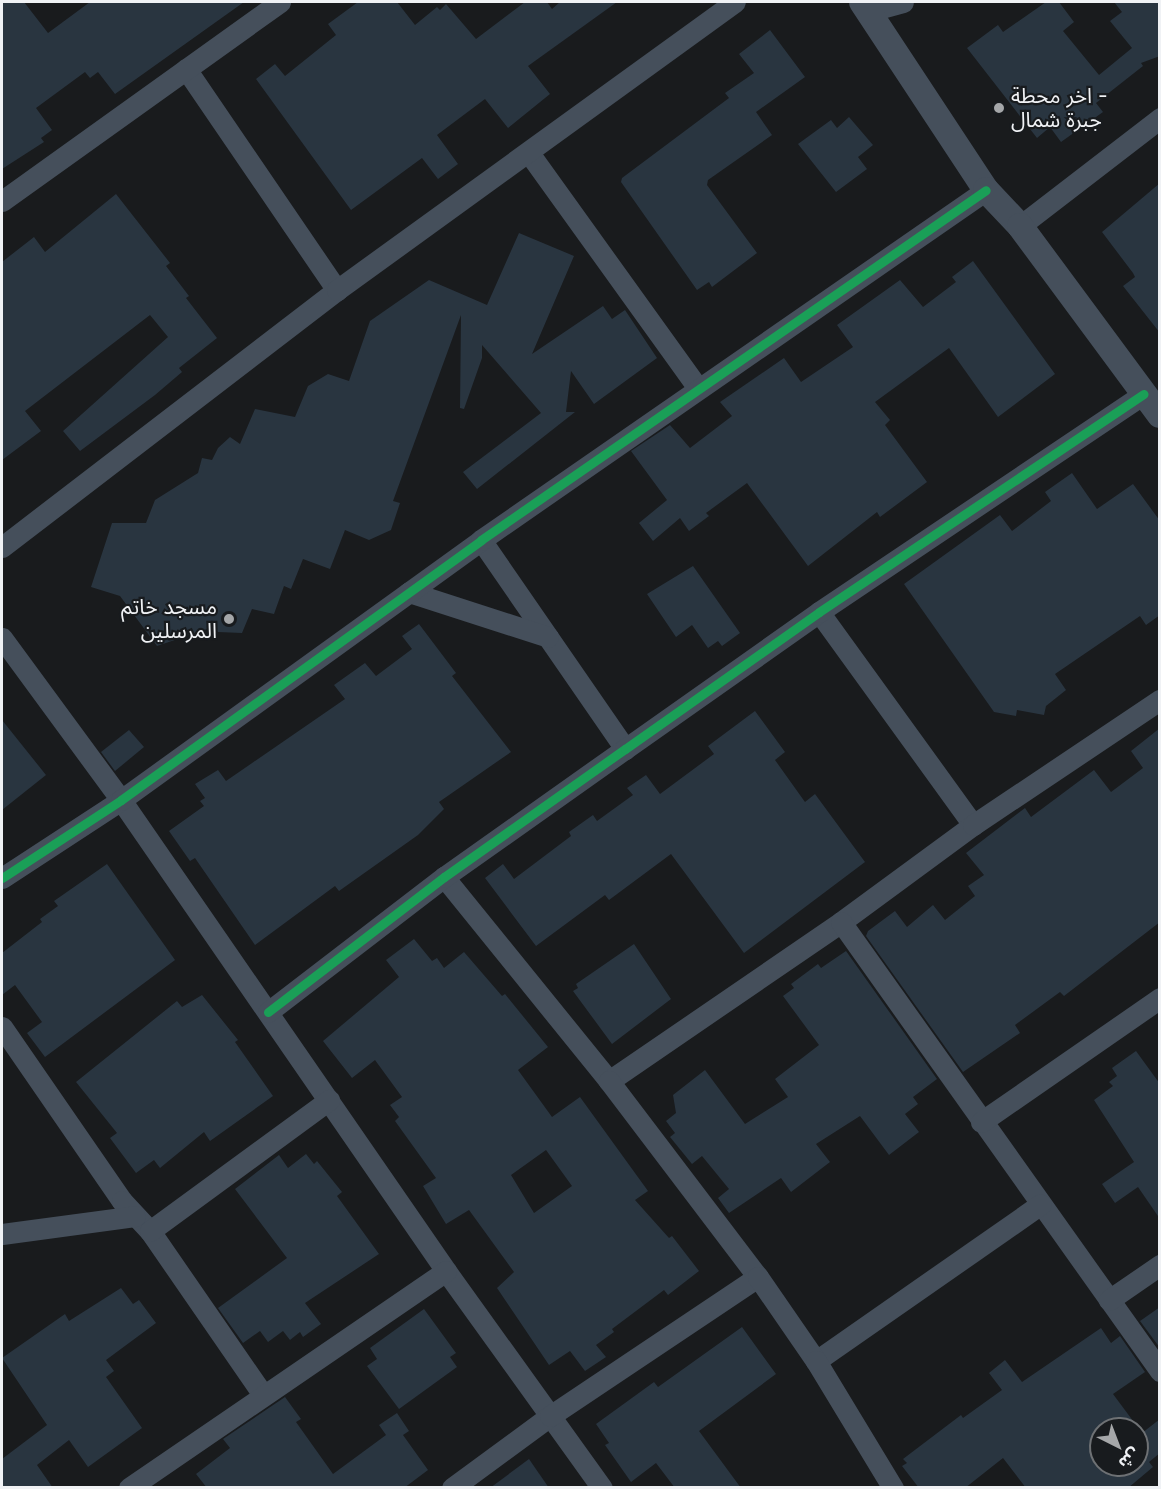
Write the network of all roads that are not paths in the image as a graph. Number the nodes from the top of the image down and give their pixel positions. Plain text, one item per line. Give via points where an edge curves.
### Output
1 (280, 2) edge
2 (735, 2) edge
3 (903, 2) edge
4 (866, 6) edge
5 (186, 69) junction
6 (1160, 118) edge
7 (529, 153) junction
8 (986, 190) junction
9 (2, 201) edge
10 (1020, 226) junction
11 (337, 290) junction
12 (698, 388) junction
13 (1144, 394) junction
14 (1160, 415) edge
15 (481, 540) junction
16 (2, 547) edge
17 (409, 592) junction
18 (819, 612) junction
19 (2, 638) edge
20 (548, 638) junction
21 (1160, 700) edge
22 (625, 749) junction
23 (121, 800) junction
24 (973, 825) junction
25 (444, 877) junction
26 (2, 878) edge
27 (841, 922) junction
28 (1160, 998) edge
29 (268, 1012) junction
30 (2, 1027) edge
31 (609, 1081) junction
32 (329, 1100) junction
33 (981, 1122) junction
34 (1041, 1204) junction
35 (143, 1224) junction
36 (2, 1234) edge
37 (1160, 1264) edge
38 (446, 1271) junction
39 (758, 1277) junction
40 (1109, 1300) junction
41 (816, 1361) junction
42 (1160, 1371) edge
43 (263, 1395) junction
44 (550, 1416) junction
45 (129, 1488) edge
46 (452, 1488) edge
47 (602, 1488) edge
48 (893, 1488) edge

1 - 5 street
2 - 7 street
3 - 4 street
4 - 8 street
5 - 9 street
5 - 11 street
6 - 10 street
7 - 11 street
7 - 12 street
8 - 10 street
8 - 12 street
10 - 13 street
11 - 16 street
12 - 15 street
13 - 14 street
13 - 18 street
15 - 17 street
15 - 20 street
17 - 20 street
17 - 23 street
18 - 22 street
18 - 24 street
19 - 23 street
20 - 22 street
21 - 24 street
22 - 25 street
23 - 26 street
23 - 29 street
24 - 27 street
25 - 29 street
25 - 31 street
27 - 31 street
27 - 33 street
28 - 33 street
29 - 32 street
30 - 35 street
31 - 39 street
32 - 35 street
32 - 38 street
33 - 34 street
34 - 40 street
34 - 41 street
35 - 36 street
35 - 43 street
37 - 40 street
38 - 43 street
38 - 44 street
39 - 41 street
39 - 44 street
40 - 42 street
41 - 48 street
43 - 45 street
44 - 46 street
44 - 47 street

